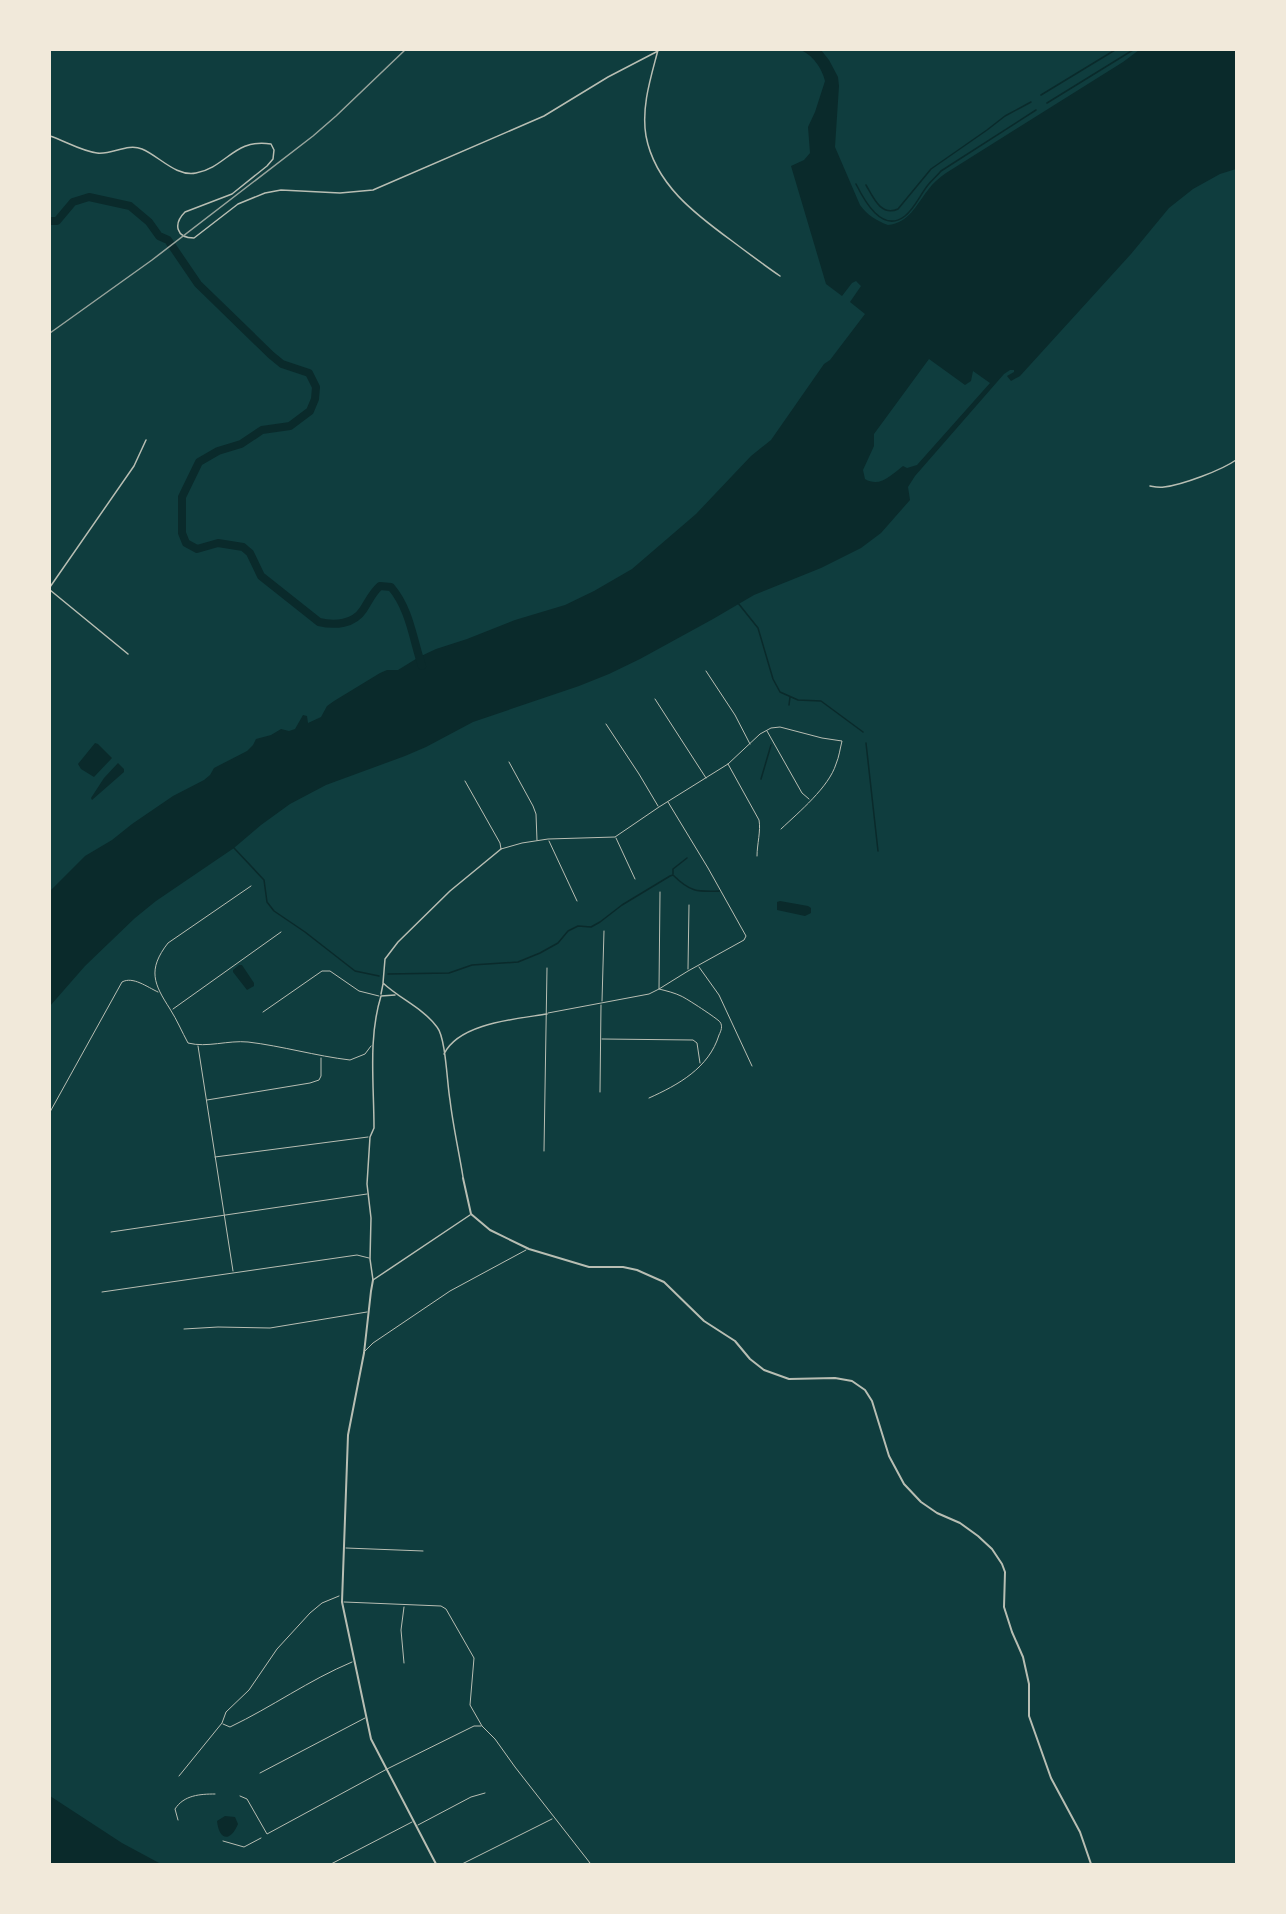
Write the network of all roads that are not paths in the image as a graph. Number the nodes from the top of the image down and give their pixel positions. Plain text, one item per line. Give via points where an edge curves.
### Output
1 (658, 50) edge
2 (50, 136) edge
3 (780, 276) dead end
4 (146, 440) dead end
5 (1236, 460) edge
6 (1150, 486) dead end
7 (50, 586) edge
8 (50, 590) edge
9 (128, 654) dead end
10 (706, 671) dead end
11 (655, 699) dead end
12 (606, 724) dead end
13 (766, 730) junction
14 (750, 744) junction
15 (509, 762) dead end
16 (728, 764) junction
17 (706, 778) junction
18 (465, 781) dead end
19 (810, 801) junction
20 (667, 802) junction
21 (658, 807) junction
22 (781, 829) dead end
23 (615, 837) junction
24 (548, 839) junction
25 (537, 840) junction
26 (501, 849) junction
27 (757, 856) dead end
28 (635, 879) dead end
29 (251, 886) dead end
30 (660, 892) dead end
31 (577, 901) dead end
32 (689, 905) dead end
33 (604, 931) dead end
34 (281, 932) dead end
35 (698, 966) junction
36 (547, 968) dead end
37 (688, 971) junction
38 (383, 984) junction
39 (659, 990) junction
40 (159, 993) junction
41 (395, 995) junction
42 (381, 996) junction
43 (602, 1003) junction
44 (171, 1011) junction
45 (263, 1012) dead end
46 (546, 1014) junction
47 (601, 1039) junction
48 (373, 1044) junction
49 (198, 1046) junction
50 (444, 1055) junction
51 (321, 1056) junction
52 (701, 1065) junction
53 (752, 1066) dead end
54 (600, 1092) dead end
55 (649, 1098) dead end
56 (207, 1100) junction
57 (50, 1112) edge
58 (370, 1137) junction
59 (544, 1151) dead end
60 (214, 1157) junction
61 (464, 1178) joint
62 (367, 1194) junction
63 (471, 1214) junction
64 (223, 1215) junction
65 (111, 1232) dead end
66 (529, 1249) junction
67 (370, 1260) junction
68 (233, 1273) junction
69 (374, 1280) junction
70 (102, 1292) dead end
71 (369, 1312) junction
72 (184, 1329) dead end
73 (364, 1353) junction
74 (344, 1548) junction
75 (423, 1551) dead end
76 (341, 1596) junction
77 (342, 1602) junction
78 (404, 1605) junction
79 (355, 1661) junction
80 (404, 1663) dead end
81 (368, 1716) junction
82 (222, 1723) junction
83 (482, 1726) junction
84 (387, 1769) junction
85 (260, 1773) dead end
86 (179, 1776) dead end
87 (485, 1793) dead end
88 (215, 1794) dead end
89 (240, 1796) dead end
90 (554, 1818) junction
91 (178, 1820) dead end
92 (414, 1821) junction
93 (416, 1826) junction
94 (261, 1838) dead end
95 (223, 1841) dead end
96 (331, 1864) edge
97 (436, 1864) edge
98 (462, 1864) edge
99 (586, 1864) edge
100 (1091, 1864) edge

1 - 2 street via 544,116 373,190 266,193 238,204 194,238 181,234 177,222 180,217 232,194 273,159 271,144 246,145 210,168 186,174 133,147 100,154
1 - 3 street via 645,121 651,153 662,175 690,209
4 - 7 street via 134,466
5 - 6 street via 1180,484
8 - 9 street
10 - 14 lane
11 - 17 lane
12 - 21 lane
13 - 14 lane
13 - 19 lane
13 - 19 lane via 780,727 842,741 836,766
14 - 16 lane
15 - 25 lane via 536,814
16 - 17 lane
16 - 27 lane via 759,820
17 - 20 lane
18 - 26 lane
19 - 22 lane
20 - 21 lane
20 - 35 lane via 746,936
21 - 23 lane
23 - 24 lane
23 - 28 lane
24 - 25 lane
24 - 31 lane
25 - 26 lane
26 - 38 street via 450,891 398,942 385,959
29 - 40 lane via 168,943 155,971
30 - 39 lane
32 - 37 lane
33 - 43 lane
34 - 44 lane
35 - 37 lane
35 - 53 lane via 719,994
36 - 46 lane
37 - 39 lane
38 - 41 street
38 - 42 street
39 - 43 lane
39 - 52 lane via 682,997 721,1023 717,1042
40 - 44 lane
40 - 57 lane via 134,981 122,982
41 - 42 street
41 - 50 street via 411,1003 439,1028
42 - 45 lane via 359,992 338,975 322,971
42 - 48 street
43 - 46 lane
43 - 47 lane
44 - 49 lane via 188,1043
46 - 50 street via 474,1029 448,1046
46 - 59 lane
47 - 52 lane via 693,1040
47 - 54 lane
48 - 51 lane via 365,1054 350,1060
48 - 58 street via 374,1128
49 - 51 lane via 249,1042
49 - 56 lane
50 - 61 street
51 - 56 lane via 319,1080
52 - 55 lane via 682,1082
56 - 60 lane
58 - 60 lane
58 - 62 street
60 - 64 lane
61 - 63 street
62 - 64 lane
62 - 67 street
63 - 66 street via 490,1230
63 - 69 street
64 - 65 lane
64 - 68 lane
66 - 73 lane via 450,1291
66 - 100 street via 589,1267 623,1267 652,1276 664,1282 704,1321 735,1341 764,1370 789,1380 852,1381 865,1390 904,1484 921,1502 978,1536 1002,1564 1004,1607 1029,1684 1029,1716 1051,1778 1076,1822
67 - 68 lane via 357,1254
67 - 69 street
68 - 70 lane
69 - 71 street
71 - 72 lane via 270,1328
71 - 73 street
73 - 74 street via 348,1435
74 - 75 lane
74 - 76 street
76 - 77 street
76 - 82 lane via 310,1613 249,1690 226,1712
77 - 78 lane
77 - 79 street
78 - 80 lane
78 - 83 lane via 446,1609 474,1658 470,1705
79 - 81 street
79 - 82 lane via 256,1715 230,1727
81 - 84 street via 371,1739
81 - 85 lane
82 - 86 lane
83 - 84 lane via 474,1726
83 - 90 lane
84 - 89 lane via 267,1834 247,1799
84 - 92 street
87 - 93 lane
88 - 91 lane via 195,1795 178,1803
90 - 98 lane
90 - 99 lane via 590,1863
92 - 93 street
92 - 96 lane
93 - 97 street
94 - 95 lane via 244,1847

